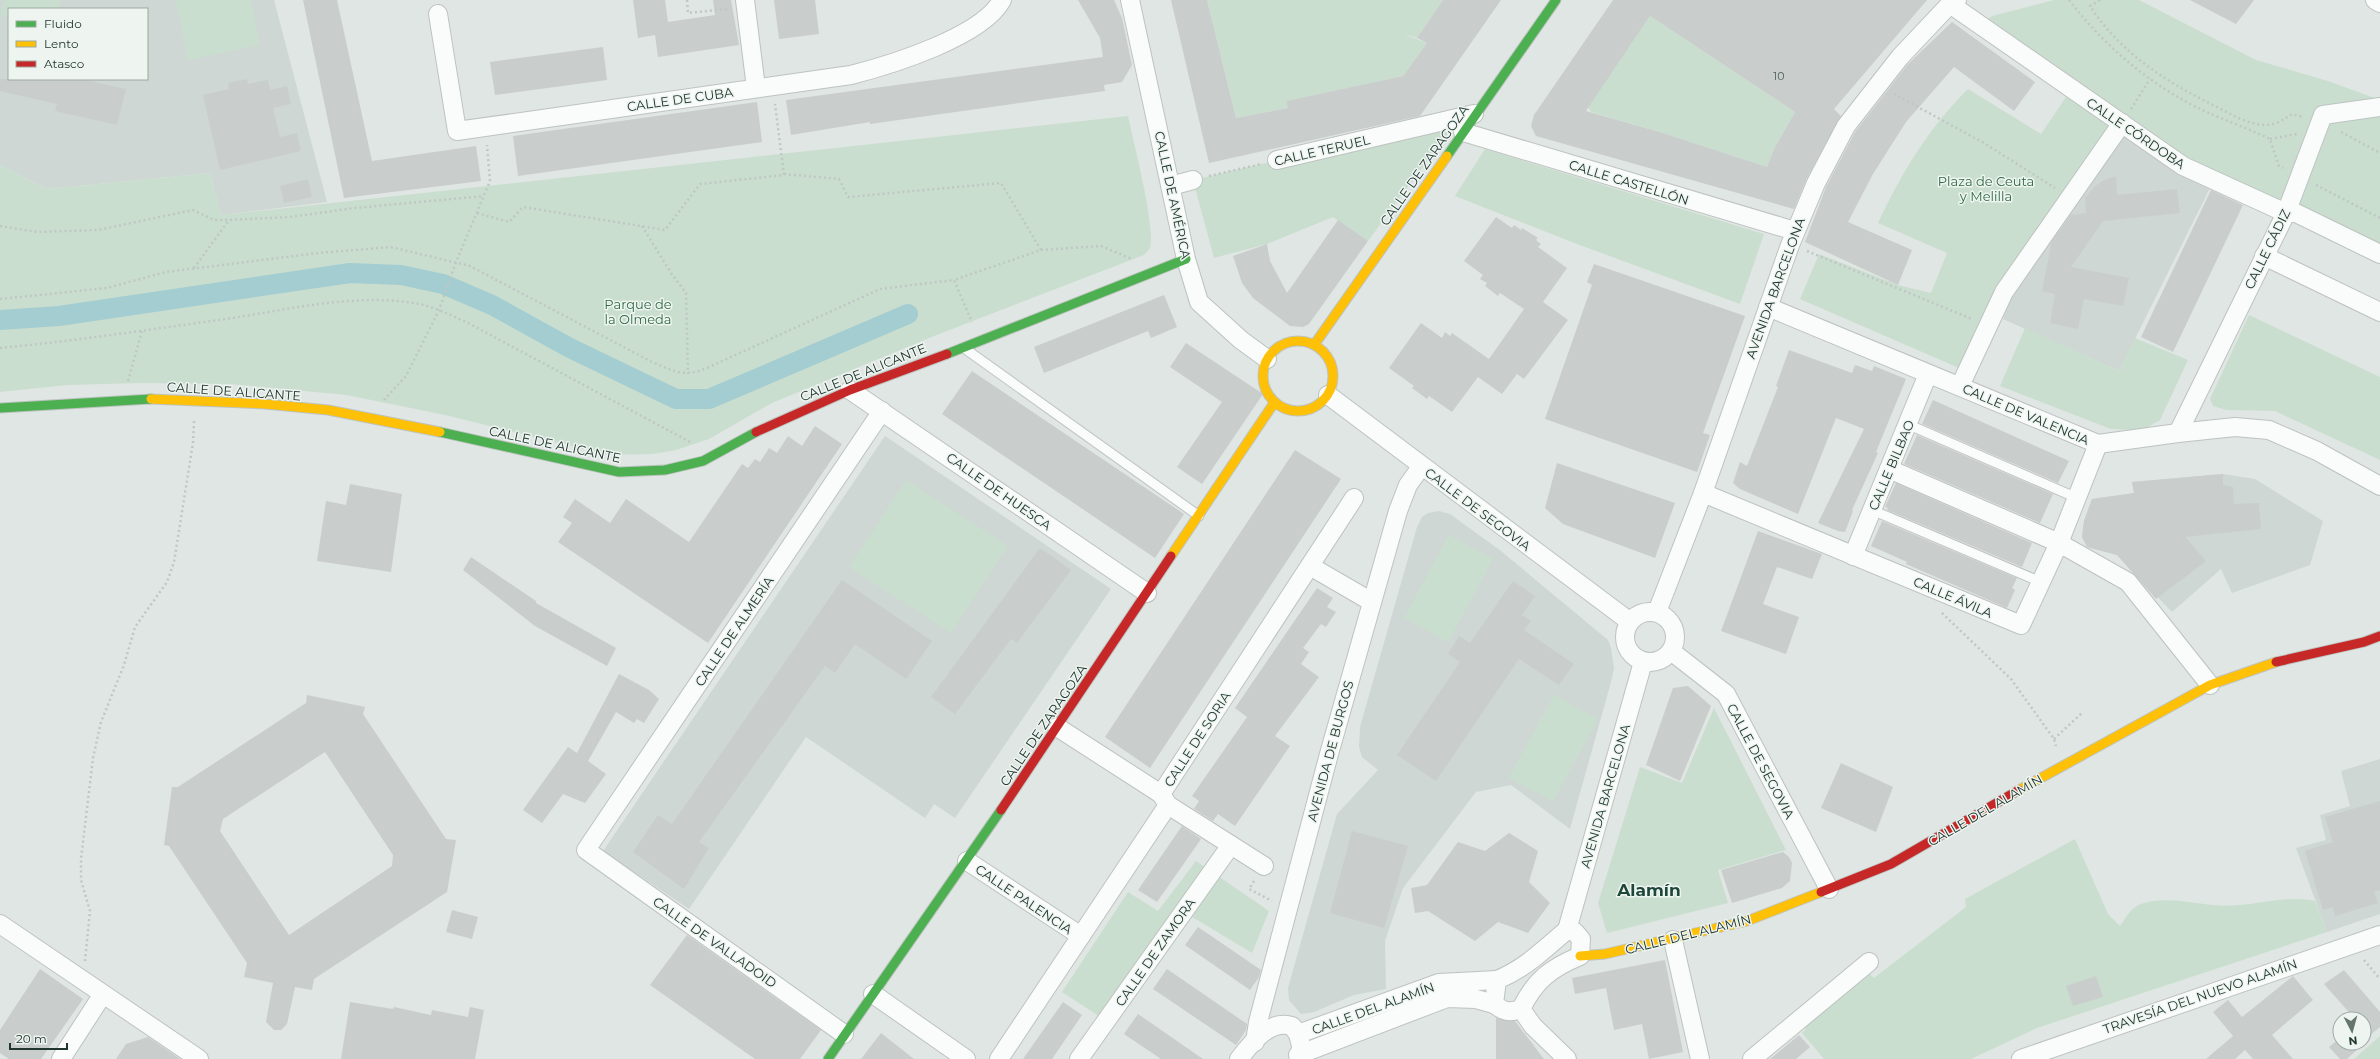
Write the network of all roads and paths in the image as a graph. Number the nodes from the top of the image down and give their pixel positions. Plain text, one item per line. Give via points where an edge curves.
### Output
1 (686, 0) edge
2 (1002, 0) edge
3 (1130, 0) edge
4 (1556, 0) edge
5 (2069, 0) edge
6 (2100, 0) edge
7 (2375, 0) edge
8 (1954, 2) edge
9 (745, 3) edge
10 (2380, 3) edge
11 (438, 14) dead end
12 (2150, 79) junction
13 (1878, 85) junction
14 (764, 87) junction
15 (2380, 107) edge
16 (1474, 114) junction
17 (2122, 123) junction
18 (485, 126) junction
19 (2318, 126) junction
20 (1463, 132) junction
21 (2270, 139) junction
22 (2380, 152) edge
23 (1277, 160) joint
24 (784, 174) junction
25 (2299, 177) junction
26 (1193, 180) joint
27 (1171, 186) junction
28 (484, 196) junction
29 (2070, 198) junction
30 (477, 212) junction
31 (2286, 213) junction
32 (2380, 218) edge
33 (230, 220) junction
34 (0, 226) edge
35 (642, 226) junction
36 (1793, 238) junction
37 (1041, 250) junction
38 (2380, 254) edge
39 (2264, 256) junction
40 (1186, 259) junction
41 (456, 262) junction
42 (194, 269) junction
43 (1143, 275) junction
44 (954, 280) junction
45 (0, 298) edge
46 (1768, 307) junction
47 (439, 310) junction
48 (2380, 312) edge
49 (1988, 325) junction
50 (142, 331) junction
51 (980, 340) junction
52 (1314, 345) junction
53 (0, 348) edge
54 (963, 348) junction
55 (1267, 359) junction
56 (688, 374) junction
57 (1928, 374) junction
58 (1960, 386) junction
59 (850, 390) junction
60 (1328, 395) junction
61 (122, 400) junction
62 (199, 400) junction
63 (1274, 402) junction
64 (0, 408) edge
65 (882, 411) junction
66 (366, 416) junction
67 (1907, 424) junction
68 (2178, 433) junction
69 (2098, 444) junction
70 (714, 454) junction
71 (1421, 467) junction
72 (1889, 469) junction
73 (2380, 486) edge
74 (1703, 493) junction
75 (1354, 498) dead end
76 (2077, 498) junction
77 (1872, 510) junction
78 (1199, 516) junction
79 (2059, 543) junction
80 (1853, 556) junction
81 (1310, 566) junction
82 (2041, 582) junction
83 (1942, 592) junction
84 (1147, 593) junction
85 (1372, 602) junction
86 (1657, 612) junction
87 (1629, 621) junction
88 (2380, 636) edge
89 (1671, 652) junction
90 (1643, 662) junction
91 (2210, 685) junction
92 (2083, 712) dead end
93 (1057, 727) junction
94 (2054, 739) junction
95 (2061, 766) junction
96 (1164, 799) junction
97 (1231, 845) junction
98 (586, 850) joint
99 (967, 861) junction
100 (1264, 866) joint
101 (1829, 889) junction
102 (1288, 910) junction
103 (0, 924) edge
104 (1567, 930) junction
105 (2380, 935) edge
106 (1081, 936) junction
107 (1673, 940) junction
108 (2351, 945) junction
109 (1580, 956) junction
110 (1869, 962) dead end
111 (1496, 980) junction
112 (2380, 980) edge
113 (84, 981) junction
114 (103, 994) junction
115 (873, 994) junction
116 (1494, 1004) junction
117 (1521, 1009) junction
118 (844, 1034) junction
119 (1298, 1034) junction
120 (1255, 1042) junction
121 (1296, 1057) edge
122 (61, 1059) edge
123 (199, 1059) edge
124 (828, 1059) edge
125 (966, 1059) edge
126 (1000, 1059) edge
127 (1079, 1059) edge
128 (1239, 1059) edge
129 (1567, 1059) edge
130 (1700, 1059) edge
131 (1752, 1059) edge
132 (2021, 1059) edge

1 - 9 path via 688,13
2 - 14 street, CALLE DE CUBA via 982,21 960,35 899,62 851,75
3 - 27 street, CALLE DE AMÉRICA
4 - 16 street, CALLE DE ZARAGOZA
5 - 12 path via 2115,52
6 - 19 path via 2090,6 2102,25 2118,42 2150,69 2198,98 2248,123 2268,125 2292,114
7 - 10 street
8 - 13 street, AVENIDA BARCELONA via 1900,57
8 - 17 street, CALLE CÓRDOBA
9 - 14 street
11 - 18 street, CALLE DE CUBA via 457,130
12 - 17 path
12 - 21 path via 2195,106
13 - 29 path via 1984,143
13 - 36 street, AVENIDA BARCELONA via 1846,126 1816,183
14 - 18 street, CALLE DE CUBA
14 - 24 path
15 - 19 street via 2323,115
16 - 20 street, CALLE DE ZARAGOZA
16 - 23 street, CALLE TERUEL
17 - 29 street
17 - 31 street, CALLE CÓRDOBA via 2183,166
18 - 28 path via 490,181
19 - 21 path
19 - 22 path
19 - 25 street, CALLE CÁDIZ
20 - 36 street, CALLE CASTELLÓN
20 - 52 street, CALLE DE ZARAGOZA
21 - 25 path via 2279,166
23 - 26 path, CALLE TERUEL
24 - 35 path via 700,184 665,230
24 - 37 path via 839,179 848,197 1001,183
25 - 31 street, CALLE CÁDIZ
25 - 32 path
26 - 27 street
27 - 40 street, CALLE DE AMÉRICA
28 - 30 path
28 - 33 path via 290,217
29 - 49 street via 2004,292
30 - 35 path via 509,222 523,207
30 - 41 path
31 - 38 street, CALLE CÓRDOBA via 2296,213
31 - 39 street, CALLE CÁDIZ
33 - 34 path via 214,220 193,210 98,230 37,232
33 - 42 path
35 - 56 path via 686,293
36 - 46 street, AVENIDA BARCELONA
36 - 49 path
37 - 43 path via 1101,246 1136,261
37 - 44 path
39 - 48 street
39 - 68 street, CALLE CÁDIZ
40 - 43 street, CALLE DE ALICANTE
40 - 55 street, CALLE DE AMÉRICA via 1199,302 1241,340
41 - 42 path via 391,247 318,253
41 - 47 path
41 - 56 path via 470,266 652,362
42 - 45 path via 166,272 107,288
43 - 51 street, CALLE DE ALICANTE
44 - 51 path
44 - 56 path via 880,289 709,367
46 - 57 street, CALLE DE VALENCIA
46 - 74 street, AVENIDA BARCELONA
47 - 50 path via 414,303 324,302 251,316
47 - 66 path via 406,376
47 - 70 path
49 - 58 street
50 - 53 path
50 - 61 path
51 - 54 street, CALLE DE ALICANTE
52 - 55 street via 1288,343 1276,349
52 - 60 street via 1325,354 1332,367 1333,382
54 - 59 street, CALLE DE ALICANTE
54 - 78 lane
55 - 63 street via 1263,370 1263,382 1267,394
57 - 58 street, CALLE DE VALENCIA
57 - 67 street, CALLE BILBAO
58 - 69 street, CALLE DE VALENCIA
59 - 65 street, CALLE DE HUESCA
59 - 70 street, CALLE DE ALICANTE via 745,437
60 - 63 street via 1317,406 1303,411 1288,410
60 - 71 street, CALLE DE SEGOVIA
61 - 62 street, CALLE DE ALICANTE
61 - 64 street, CALLE DE ALICANTE
62 - 66 street, CALLE DE ALICANTE via 280,405
62 - 113 path via 174,562 167,582 135,627 124,665 101,722 93,758 81,859 81,880 90,911
63 - 78 street, CALLE DE ZARAGOZA
65 - 84 street, CALLE DE HUESCA
65 - 98 street, CALLE DE ALMERÍA
66 - 70 street, CALLE DE ALICANTE via 619,472 665,470 703,461
67 - 72 street, CALLE BILBAO
67 - 76 lane
68 - 69 street, CALLE DE VALENCIA
68 - 73 street, CALLE DE VALENCIA via 2235,427 2269,430 2317,451
69 - 76 street, CALLE ÁVILA
71 - 85 street, AVENIDA DE BURGOS via 1408,485 1398,511
71 - 87 street, CALLE DE SEGOVIA
72 - 77 street, CALLE BILBAO
72 - 79 street
74 - 80 street, CALLE ÁVILA
74 - 86 street, AVENIDA BARCELONA
75 - 81 street, CALLE DE SORIA
76 - 79 street, CALLE ÁVILA
77 - 80 street, CALLE BILBAO
77 - 82 lane
78 - 84 street, CALLE DE ZARAGOZA
79 - 82 street, CALLE ÁVILA
79 - 91 street via 2128,582
80 - 83 street, CALLE ÁVILA
81 - 85 street
81 - 96 street, CALLE DE SORIA
82 - 83 street, CALLE ÁVILA via 2021,625
83 - 94 path via 1936,607 2011,679
84 - 93 street, CALLE DE ZARAGOZA
85 - 102 street, AVENIDA DE BURGOS
86 - 87 street via 1649,611 1636,615
86 - 89 street via 1668,620 1674,630 1675,644
87 - 90 street via 1624,630 1625,646 1631,655
88 - 91 street, CALLE DEL ALAMÍN via 2364,642 2266,664
89 - 90 street via 1655,662
89 - 101 street, CALLE DE SEGOVIA via 1726,694
90 - 104 street, AVENIDA BARCELONA
91 - 95 street, CALLE DEL ALAMÍN
92 - 94 path
93 - 96 street
93 - 99 street, CALLE DE ZARAGOZA
94 - 95 path
95 - 101 street, CALLE DEL ALAMÍN via 1891,864
96 - 97 street
96 - 106 street, CALLE DE SORIA
97 - 100 street
97 - 127 street, CALLE DE ZAMORA
98 - 118 street, CALLE DE VALLADOID
99 - 106 street, CALLE PALENCIA
99 - 115 street, CALLE DE ZARAGOZA
100 - 102 path via 1249,889
101 - 107 street, CALLE DEL ALAMÍN via 1747,922
102 - 120 street, AVENIDA DE BURGOS
103 - 113 street
104 - 109 street via 1575,932 1581,939
104 - 111 street, CALLE DEL ALAMÍN via 1543,953 1516,972
105 - 108 street, TRAVESÍA DEL NUEVO ALAMÍN
106 - 126 street, CALLE DE SORIA
107 - 109 street, CALLE DEL ALAMÍN via 1605,954
107 - 130 street
108 - 112 path
108 - 132 street, TRAVESÍA DEL NUEVO ALAMÍN
109 - 117 street via 1550,971 1528,994
110 - 131 street
111 - 116 street
111 - 119 street, CALLE DEL ALAMÍN via 1439,983
113 - 114 street
114 - 122 street
114 - 123 street
115 - 118 street, CALLE DE ZARAGOZA
115 - 125 street
116 - 117 street, CALLE DEL ALAMÍN via 1502,1010 1511,1012
116 - 121 street, CALLE DEL ALAMÍN via 1476,999 1447,998
117 - 129 street via 1533,1026
118 - 124 street, CALLE DE ZARAGOZA
119 - 120 street via 1292,1026 1282,1023 1270,1027
119 - 121 street via 1301,1046
120 - 128 street

